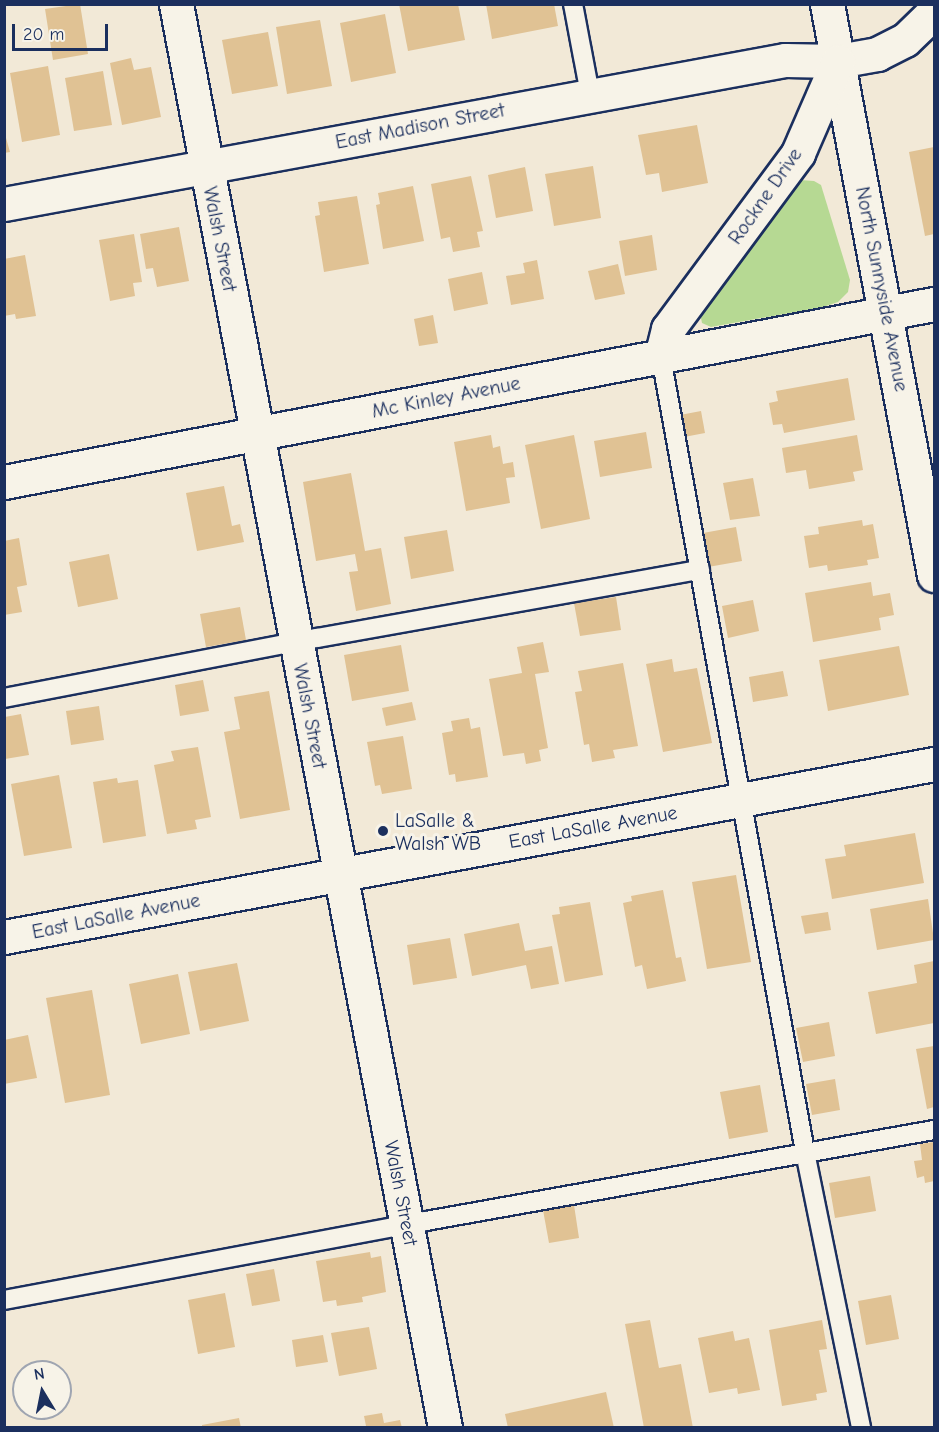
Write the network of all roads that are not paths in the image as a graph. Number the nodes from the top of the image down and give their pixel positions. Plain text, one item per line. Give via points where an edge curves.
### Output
1 (176, 4) edge
2 (573, 4) edge
3 (827, 4) edge
4 (934, 12) edge
5 (838, 61) junction
6 (590, 94) junction
7 (206, 166) junction
8 (4, 204) edge
9 (934, 304) edge
10 (887, 312) junction
11 (661, 357) junction
12 (256, 433) junction
13 (4, 482) edge
14 (700, 570) junction
15 (934, 575) edge
16 (296, 642) junction
17 (4, 698) edge
18 (934, 764) edge
19 (741, 800) junction
20 (339, 875) junction
21 (4, 937) edge
22 (934, 1130) edge
23 (805, 1152) junction
24 (408, 1225) junction
25 (4, 1300) edge
26 (445, 1428) edge
27 (861, 1428) edge

1 - 7 street, Walsh Street
2 - 6 lane
3 - 5 street, North Sunnyside Avenue
4 - 5 street via 905,40 877,54
5 - 6 street, East Madison Street via 785,60
5 - 10 street, North Sunnyside Avenue
5 - 11 street, Rockne Drive via 798,153 668,329
6 - 7 street, East Madison Street
7 - 8 street, East Madison Street
7 - 12 street, Walsh Street
9 - 10 street, Mc Kinley Avenue
10 - 11 street, Mc Kinley Avenue
10 - 15 street, North Sunnyside Avenue
11 - 12 street, Mc Kinley Avenue
11 - 14 lane
12 - 13 street, Mc Kinley Avenue
12 - 16 street, Walsh Street
14 - 16 lane
14 - 19 lane
16 - 17 lane
16 - 20 street, Walsh Street
18 - 19 street, East LaSalle Avenue
19 - 20 street, East LaSalle Avenue
19 - 23 lane
20 - 21 street, East LaSalle Avenue
20 - 24 street, Walsh Street
22 - 23 lane
23 - 24 lane
23 - 27 lane
24 - 25 lane
24 - 26 street, Walsh Street

